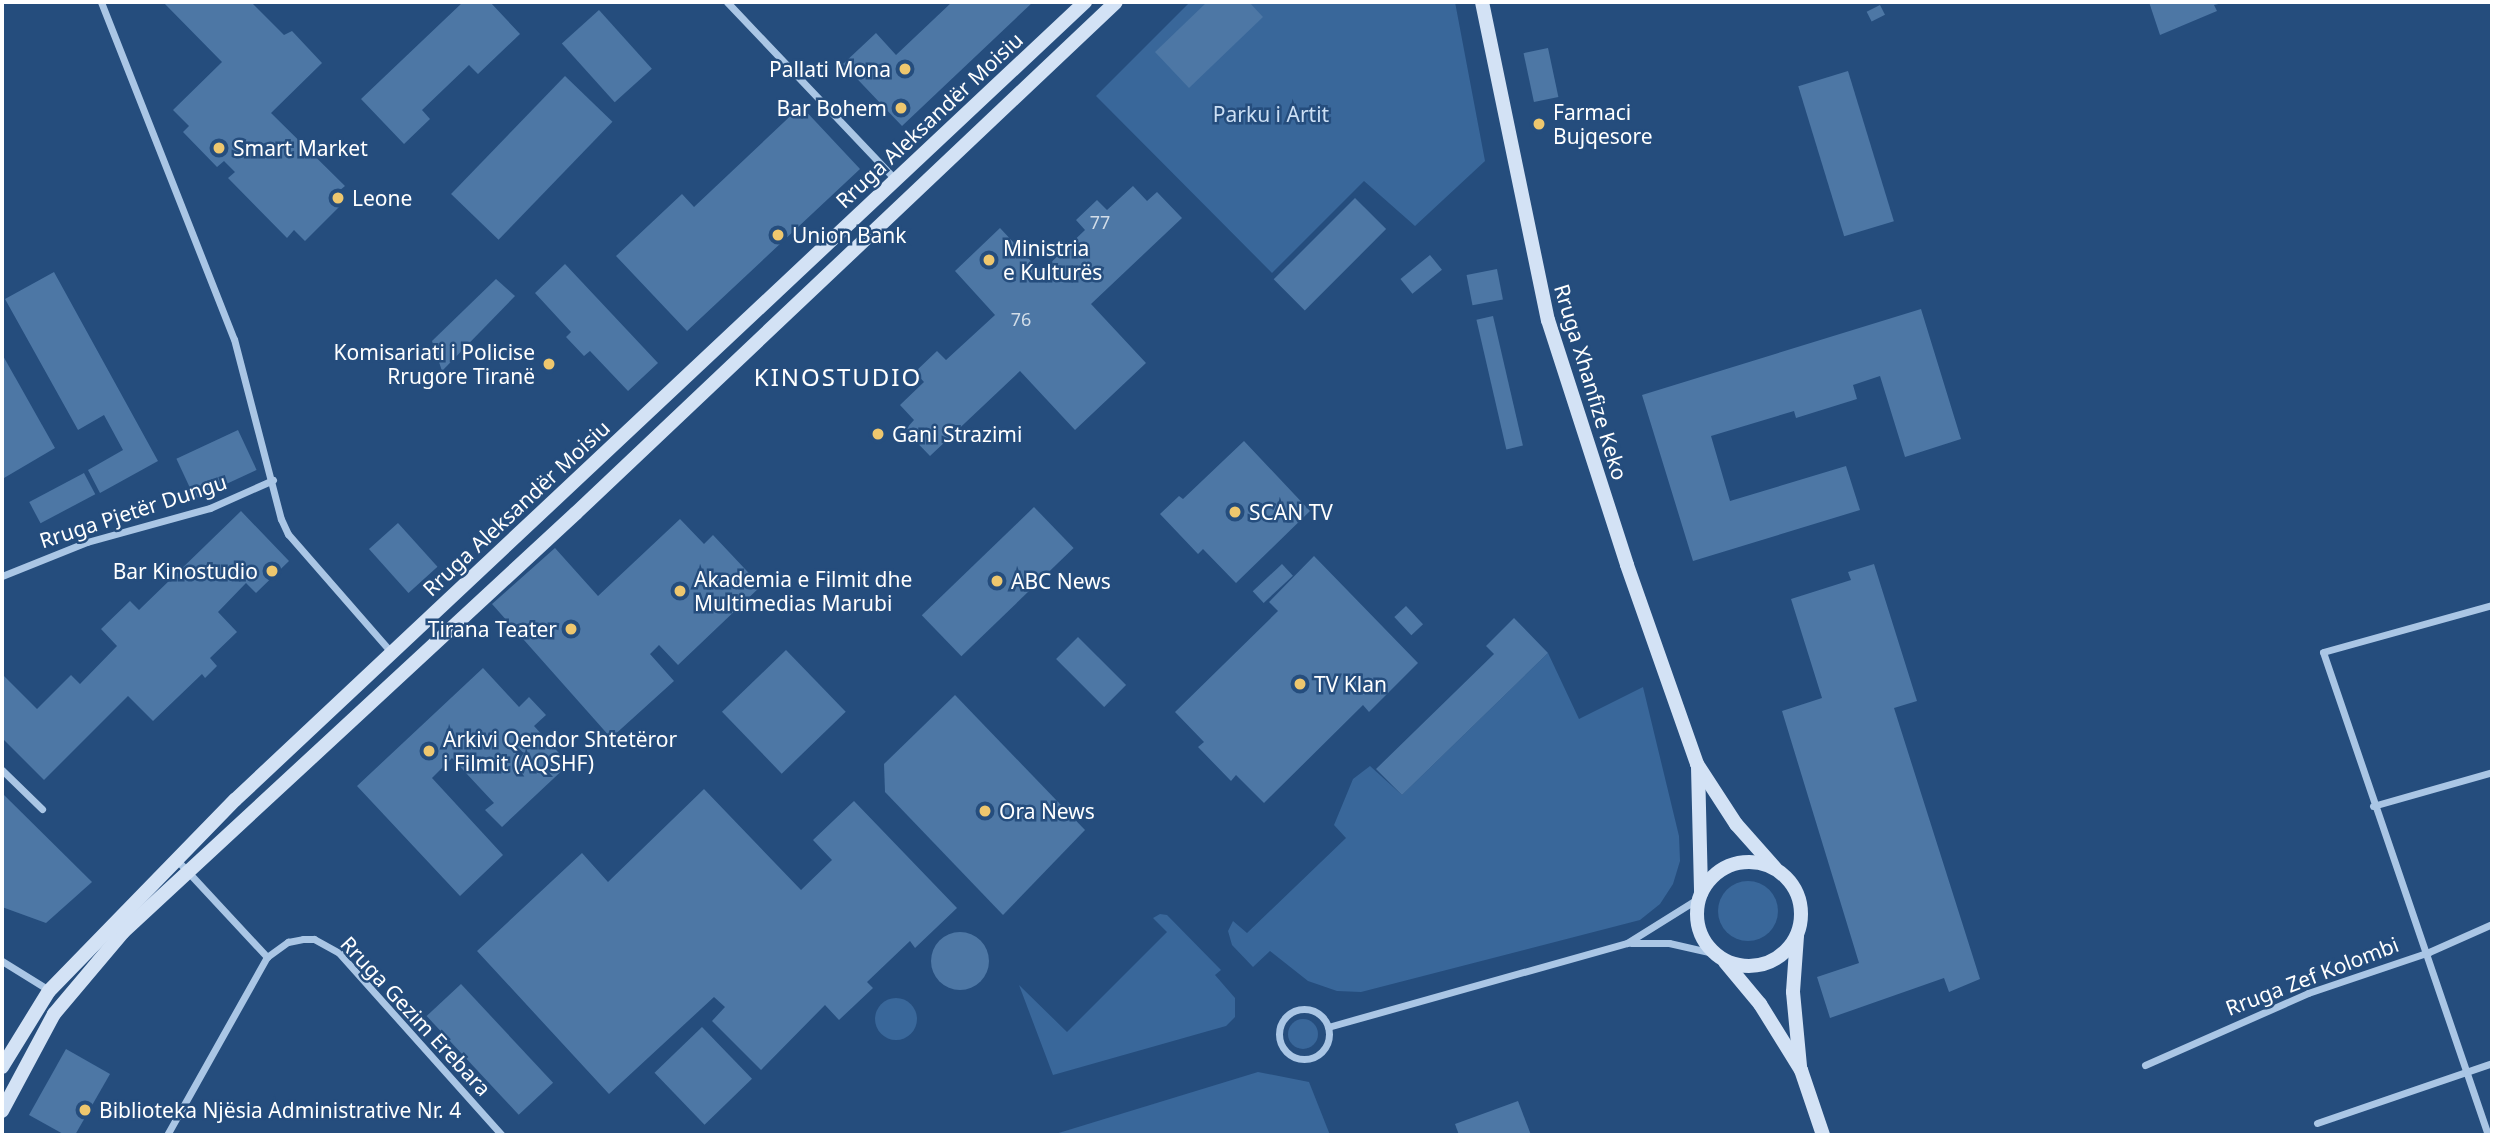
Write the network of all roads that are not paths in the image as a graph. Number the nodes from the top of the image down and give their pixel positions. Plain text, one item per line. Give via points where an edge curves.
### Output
1 (101, 2) edge
2 (727, 2) edge
3 (1085, 2) edge
4 (1116, 2) edge
5 (1482, 2) edge
6 (896, 181) junction
7 (272, 480) junction
8 (2, 576) edge
9 (2492, 605) edge
10 (391, 652) junction
11 (1697, 764) junction
12 (2, 770) edge
13 (2492, 772) edge
14 (2372, 806) junction
15 (42, 809) dead end
16 (175, 859) junction
17 (1775, 868) junction
18 (187, 872) junction
19 (1700, 896) junction
20 (2492, 924) edge
21 (1798, 932) junction
22 (1627, 943) junction
23 (2429, 952) junction
24 (1719, 956) junction
25 (267, 957) junction
26 (2, 961) edge
27 (49, 991) junction
28 (1328, 1027) junction
29 (3, 1061) edge
30 (2492, 1063) edge
31 (2146, 1065) dead end
32 (2466, 1069) junction
33 (1801, 1070) junction
34 (2, 1111) edge
35 (2317, 1124) dead end
36 (167, 1135) edge
37 (502, 1135) edge
38 (1823, 1135) edge
39 (2488, 1135) edge

1 - 7 street via 234,340
2 - 6 street
3 - 6 main road, Rruga Aleksandër Moisiu
4 - 18 main road, Rruga Aleksandër Moisiu
5 - 11 main road, Rruga Xhanfize Keko via 1548,320
6 - 10 main road, Rruga Aleksandër Moisiu
7 - 8 street, Rruga Pjetër Dungu via 210,508 87,542
7 - 10 street via 288,534
9 - 14 street via 2323,652
10 - 16 main road, Rruga Aleksandër Moisiu
11 - 17 main road, Rruga Xhanfize Keko via 1736,824
11 - 19 main road, Rruga Xhanfize Keko
12 - 15 street
13 - 14 street
14 - 23 street
16 - 18 street
16 - 27 main road, Rruga Aleksandër Moisiu
17 - 19 main road via 1761,863 1732,864 1718,871
17 - 21 main road via 1786,877 1800,903
18 - 25 street
18 - 34 main road, Rruga Aleksandër Moisiu via 123,932 54,1014
19 - 22 street
19 - 24 main road via 1699,929
20 - 23 street, Rruga Zef Kolombi
21 - 24 main road via 1791,945 1766,963 1751,966
21 - 33 main road via 1793,992
22 - 24 street via 1669,943
22 - 28 street
23 - 31 street, Rruga Zef Kolombi via 2308,993
23 - 32 street
24 - 33 main road via 1760,1004
25 - 36 street
25 - 37 street, Rruga Gezim Erebara via 288,942 303,939 333,948
26 - 27 street
27 - 29 main road, Rruga Aleksandër Moisiu
28 - 28 street via 1314,1010 1299,1009 1281,1024 1280,1041 1289,1054 1311,1058 1324,1049
30 - 32 street
32 - 35 street
32 - 39 street
33 - 38 main road

